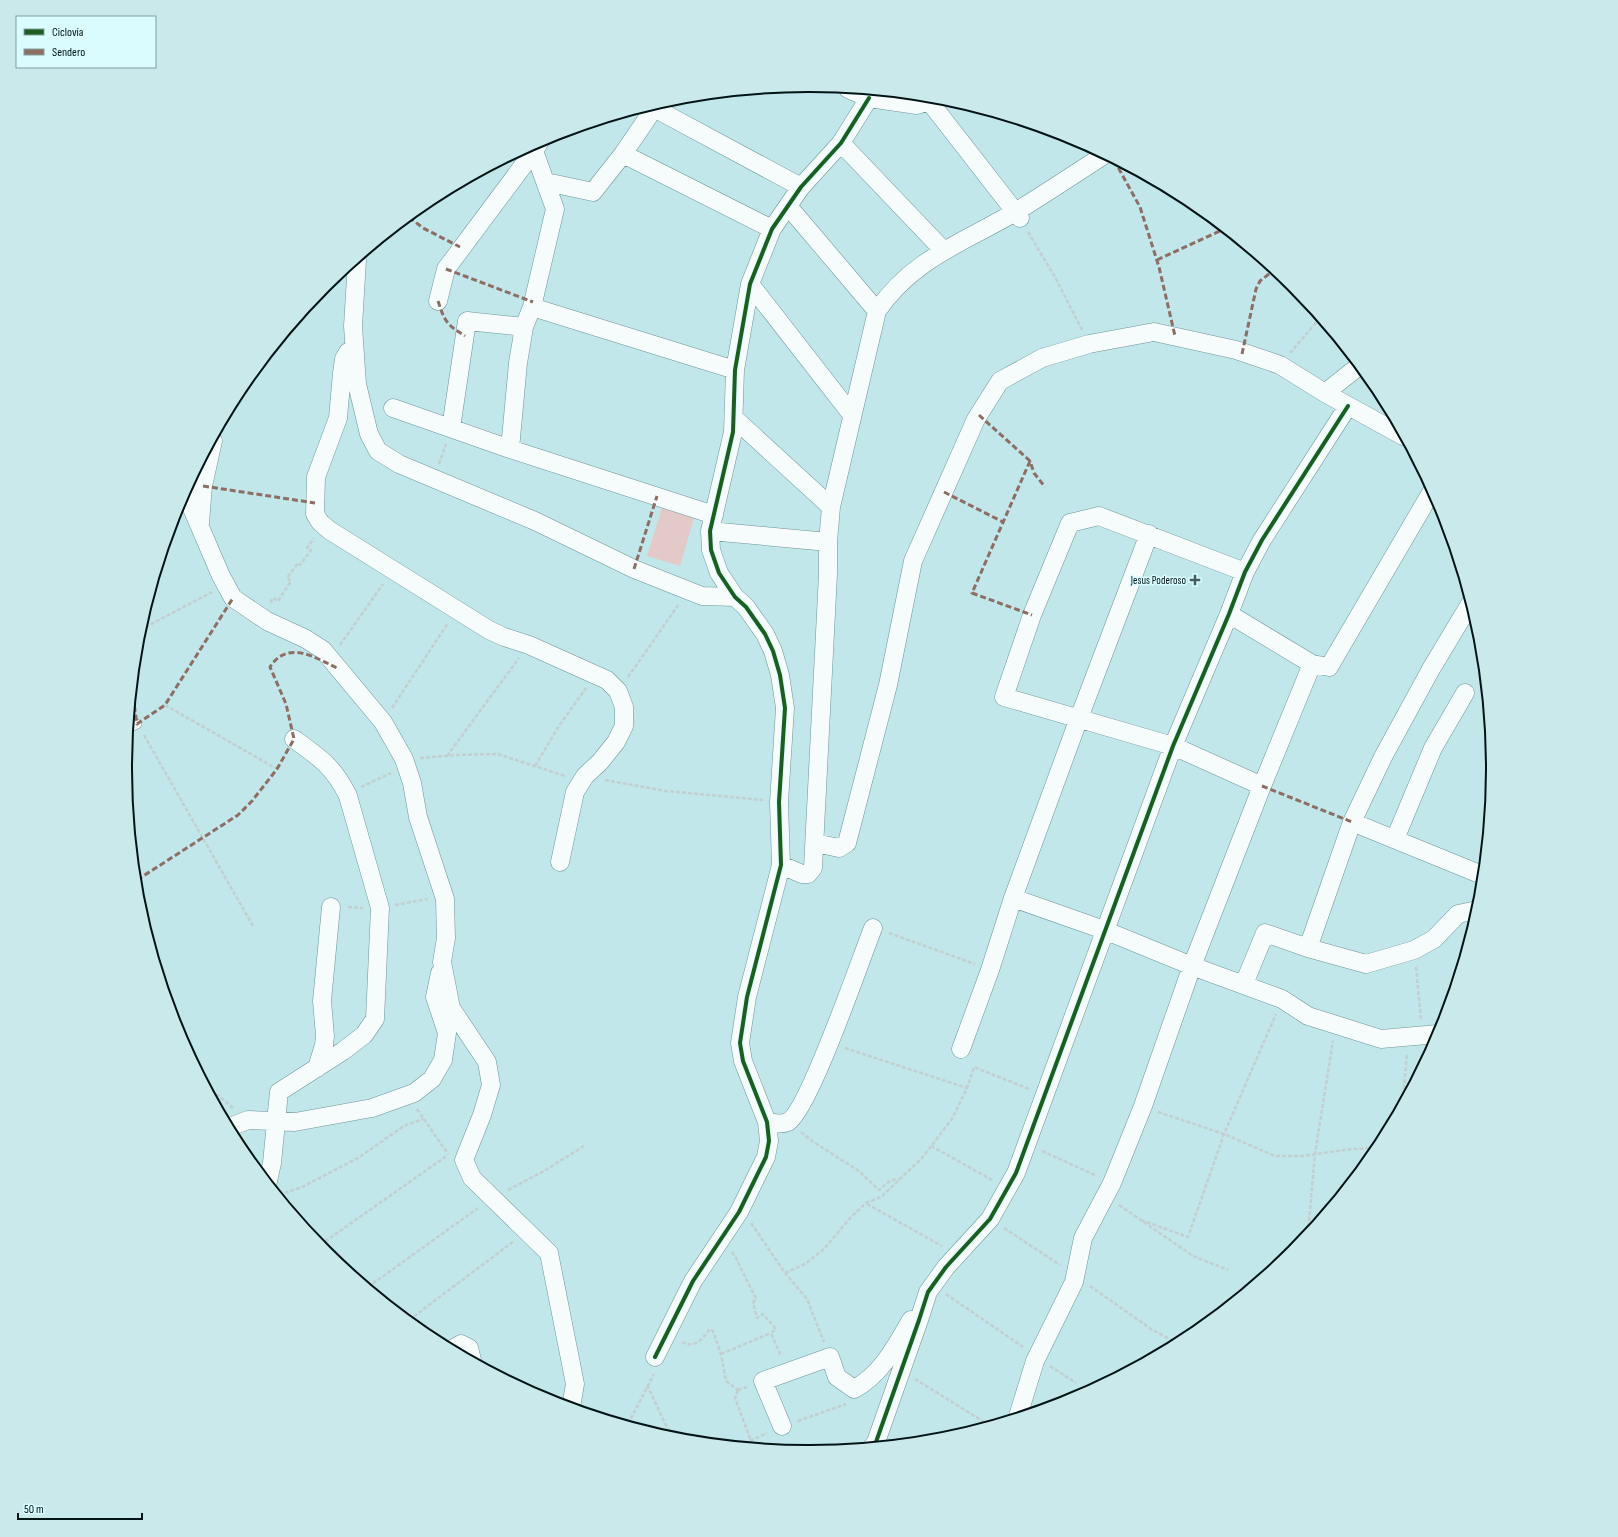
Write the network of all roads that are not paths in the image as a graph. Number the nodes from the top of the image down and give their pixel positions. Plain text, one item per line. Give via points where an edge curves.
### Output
1 (857, 94) edge
2 (873, 95) edge
3 (923, 102) edge
4 (935, 104) edge
5 (660, 109) edge
6 (652, 111) edge
7 (841, 143) junction
8 (538, 149) edge
9 (533, 151) edge
10 (623, 154) junction
11 (1100, 158) edge
12 (546, 182) junction
13 (801, 187) junction
14 (788, 206) junction
15 (1018, 215) junction
16 (772, 229) junction
17 (943, 250) junction
18 (357, 266) edge
19 (750, 284) junction
20 (438, 301) dead end
21 (532, 307) junction
22 (877, 311) junction
23 (524, 327) junction
24 (354, 349) junction
25 (1354, 369) edge
26 (735, 370) junction
27 (1325, 393) junction
28 (1348, 406) junction
29 (393, 408) dead end
30 (852, 414) junction
31 (734, 418) junction
32 (451, 428) junction
33 (1397, 433) edge
34 (510, 449) junction
35 (210, 454) edge
36 (1428, 497) edge
37 (188, 500) edge
38 (831, 507) junction
39 (712, 523) junction
40 (200, 526) junction
41 (1149, 534) junction
42 (828, 542) junction
43 (1245, 572) junction
44 (735, 597) junction
45 (1466, 610) edge
46 (1230, 614) junction
47 (1312, 664) junction
48 (1465, 693) dead end
49 (1079, 718) junction
50 (294, 739) dead end
51 (1173, 746) junction
52 (1262, 786) junction
53 (1352, 822) junction
54 (1395, 839) junction
55 (815, 843) junction
56 (560, 862) dead end
57 (781, 865) junction
58 (1477, 873) edge
59 (1012, 898) junction
60 (331, 907) dead end
61 (1470, 911) edge
62 (873, 928) road end
63 (1104, 930) junction
64 (1308, 948) junction
65 (442, 962) junction
66 (1192, 966) junction
67 (1244, 984) junction
68 (1423, 1035) edge
69 (961, 1049) dead end
70 (317, 1068) junction
71 (275, 1122) junction
72 (767, 1122) junction
73 (235, 1125) edge
74 (269, 1176) edge
75 (930, 1289) junction
76 (458, 1346) edge
77 (470, 1354) edge
78 (655, 1357) road end
79 (572, 1402) edge
80 (1020, 1411) edge
81 (782, 1426) road end
82 (876, 1441) edge

1 - 7 street
2 - 3 street via 917,105
4 - 15 street
5 - 13 street
6 - 10 street
7 - 13 street
7 - 17 street
8 - 12 street
9 - 20 street via 446,269
10 - 12 street via 593,192
10 - 16 street
11 - 15 street
12 - 21 street via 555,210
13 - 14 street
14 - 16 street
14 - 22 street
15 - 17 street
16 - 19 street
17 - 22 street via 915,270 887,296
18 - 24 street
19 - 26 street
19 - 30 street
21 - 23 street
21 - 26 street
22 - 30 street
23 - 32 street via 467,321
23 - 34 street
24 - 44 street via 357,384 365,420 378,451 399,464 535,521 634,569 702,596
24 - 56 street via 348,352 344,359 338,418 316,478 315,514 320,522 489,630 607,680 618,691 624,707 624,726 616,742 583,779 575,792
25 - 27 street
26 - 31 street
27 - 28 street
27 - 55 street via 1280,365 1236,350 1154,332 1089,344 1042,358 1000,381 976,420 913,561 888,685 847,843 839,848
28 - 33 street
28 - 43 street via 1262,540
29 - 32 street
30 - 38 street
31 - 38 street
31 - 39 street
32 - 34 street
34 - 39 street
35 - 40 street via 203,486
36 - 47 street via 1329,667
37 - 40 street
38 - 42 street
39 - 42 street
39 - 44 street via 711,550 719,573
40 - 65 street via 233,598 267,621 323,650 383,722 403,758 412,783 418,817 445,899 446,938
41 - 43 street
41 - 49 street
41 - 49 street via 1099,516 1070,523 1032,615 1004,697
42 - 55 street
43 - 46 street
44 - 57 street via 746,607 765,634 780,675 785,708 779,802
45 - 53 street via 1383,757
46 - 47 street
46 - 51 street
47 - 52 street
48 - 54 street via 1433,748
49 - 51 street
49 - 59 street
50 - 70 street via 325,762 342,783 380,908 375,1019 364,1035
51 - 52 street
51 - 63 street
52 - 66 street
53 - 54 street
53 - 64 street
54 - 58 street
55 - 57 street via 813,868 808,874
57 - 72 street via 747,997 740,1043 743,1061
59 - 63 street
59 - 69 street via 990,970
60 - 70 street via 322,1001 325,1036
61 - 64 street via 1458,914 1434,939 1414,950 1366,964
62 - 72 street via 821,1064 797,1112 789,1121 780,1124
63 - 66 street
63 - 75 street via 1016,1173 990,1219 946,1267
64 - 67 street via 1265,933
65 - 71 street via 435,997 447,1033 443,1060 432,1078 414,1093 372,1108 295,1122
65 - 79 street via 451,1008 487,1062 490,1085 482,1115 464,1160 472,1178 549,1253 575,1384
66 - 67 street
66 - 80 street via 1142,1106 1108,1189 1083,1238 1074,1282 1037,1356
67 - 68 street via 1282,999 1308,1016 1381,1039
70 - 71 street via 280,1092
71 - 73 street via 248,1120
71 - 74 street
72 - 78 street via 769,1142 766,1157 739,1212 693,1281
75 - 81 street via 888,1360 864,1384 854,1389 837,1377 830,1357 763,1381
75 - 82 street
76 - 77 street via 461,1344 469,1348

